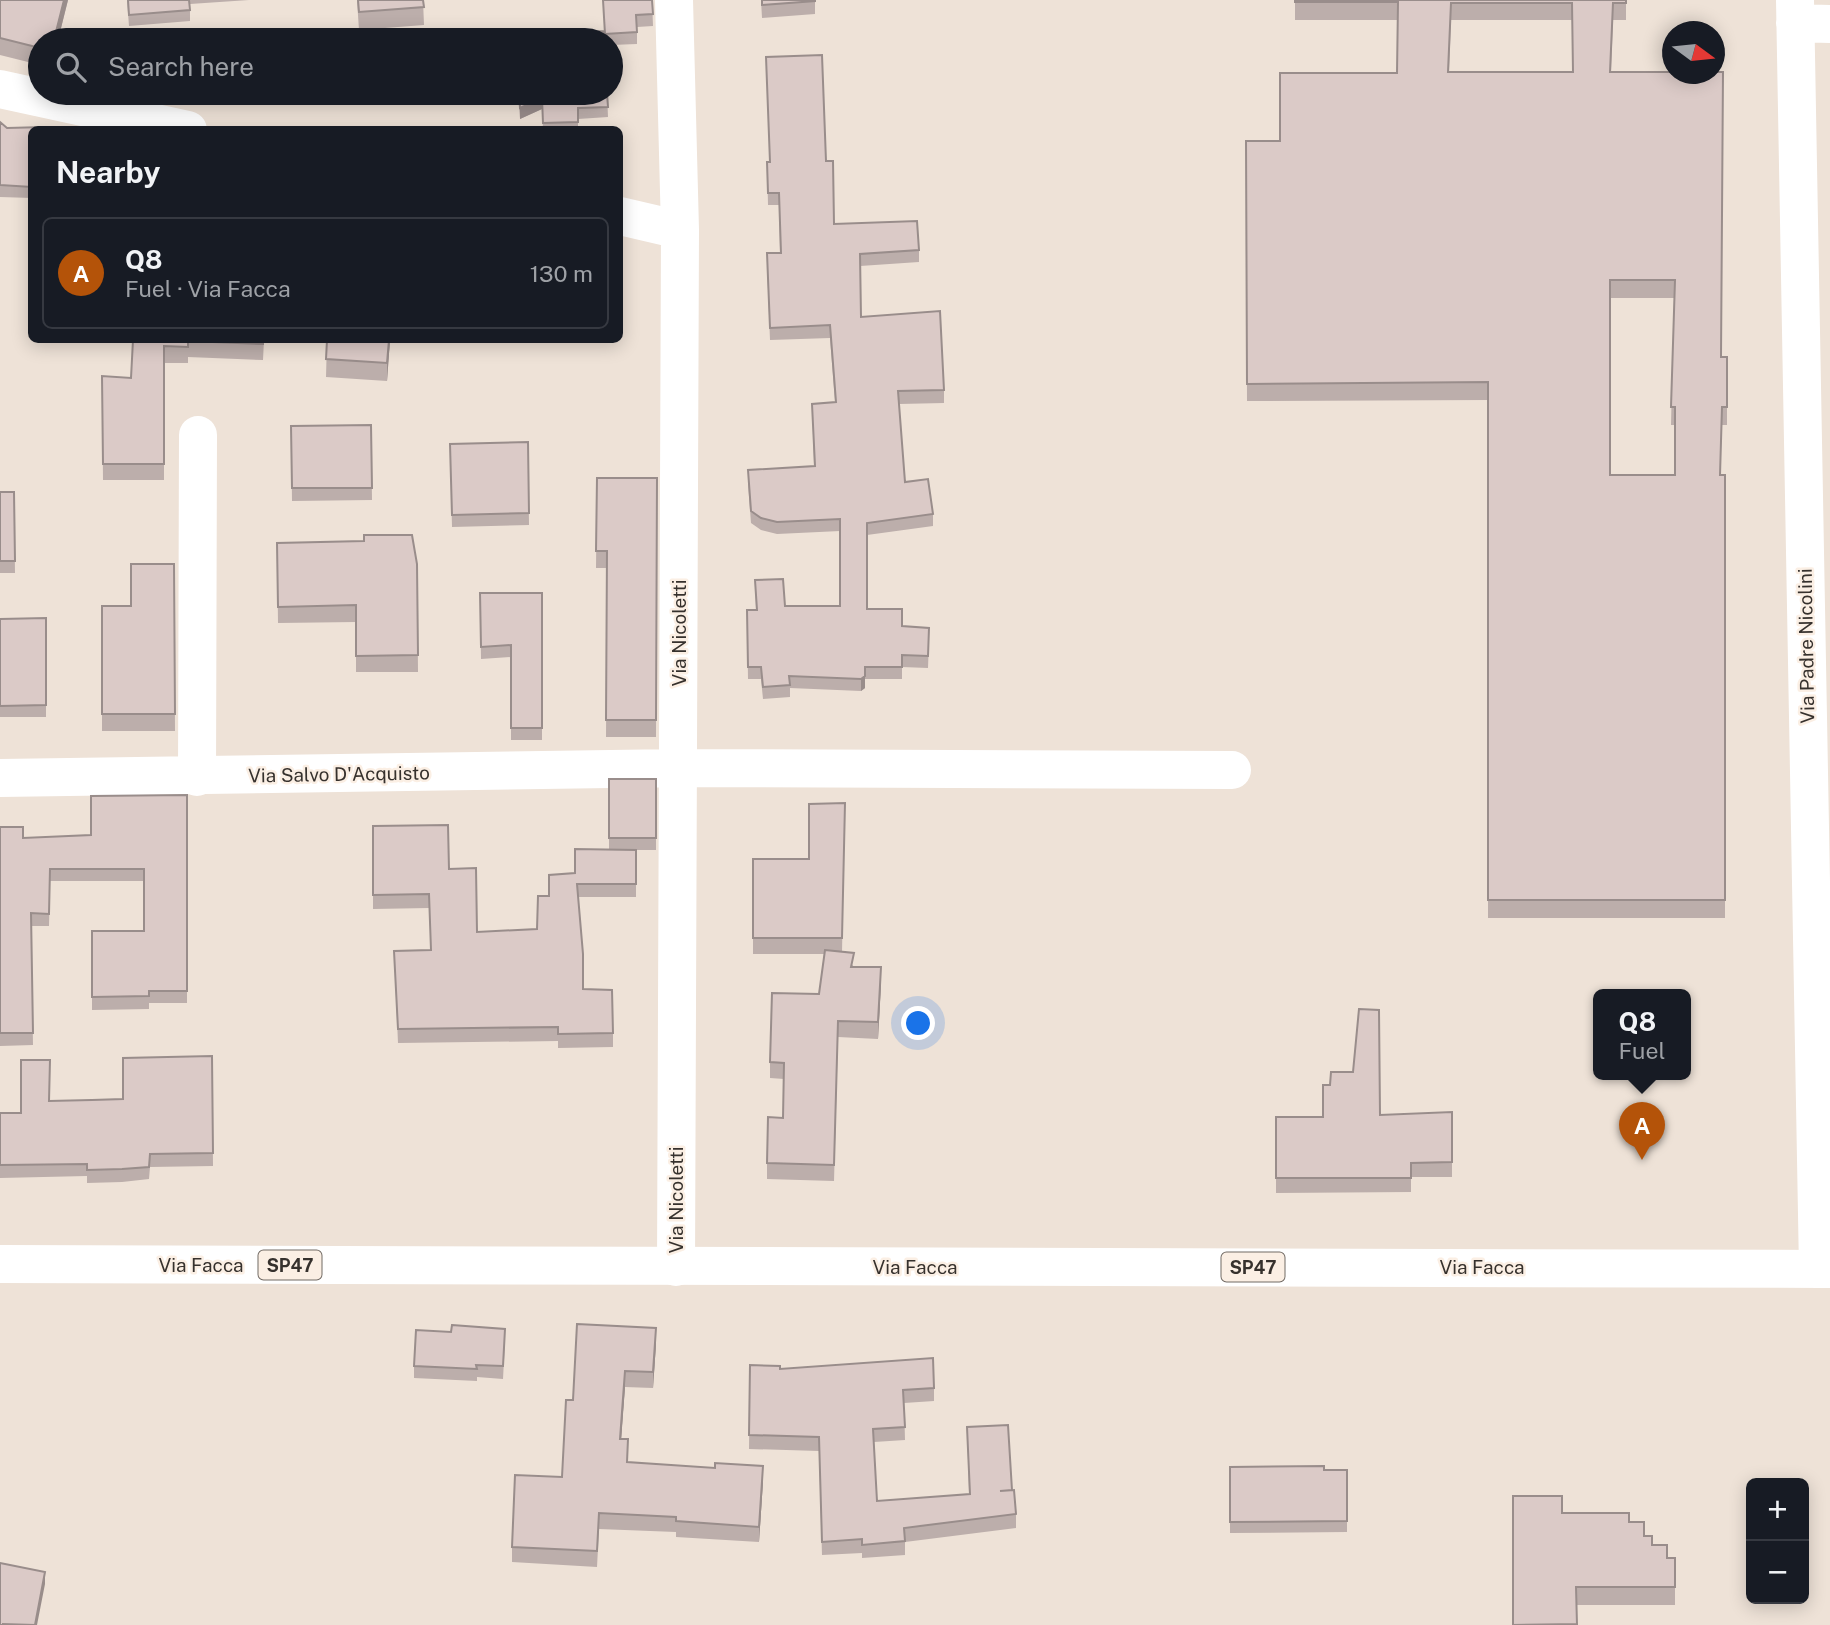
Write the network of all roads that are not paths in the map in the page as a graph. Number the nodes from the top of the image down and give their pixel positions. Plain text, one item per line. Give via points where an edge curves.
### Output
1 (674, 0) edge
2 (1807, 16) edge
3 (0, 89) edge
4 (28, 95) edge
5 (73, 105) edge
6 (170, 126) edge
7 (623, 217) edge
8 (680, 230) junction
9 (198, 435) dead end
10 (679, 768) junction
11 (1231, 770) dead end
12 (197, 777) junction
13 (0, 778) edge
14 (0, 1264) edge
15 (676, 1266) junction
16 (1824, 1269) edge

1 - 8 street, Via Nicoletti
2 - 16 street, Via Padre Nicolini
3 - 4 street
5 - 6 street
7 - 8 street
8 - 10 street, Via Nicoletti
9 - 12 street
10 - 11 street, Via Salvo D'Acquisto
10 - 12 street, Via Salvo D'Acquisto
10 - 15 street, Via Nicoletti
12 - 13 street, Via Salvo D'Acquisto
14 - 15 street, Via Facca / SP47
15 - 16 street, Via Facca / SP47

